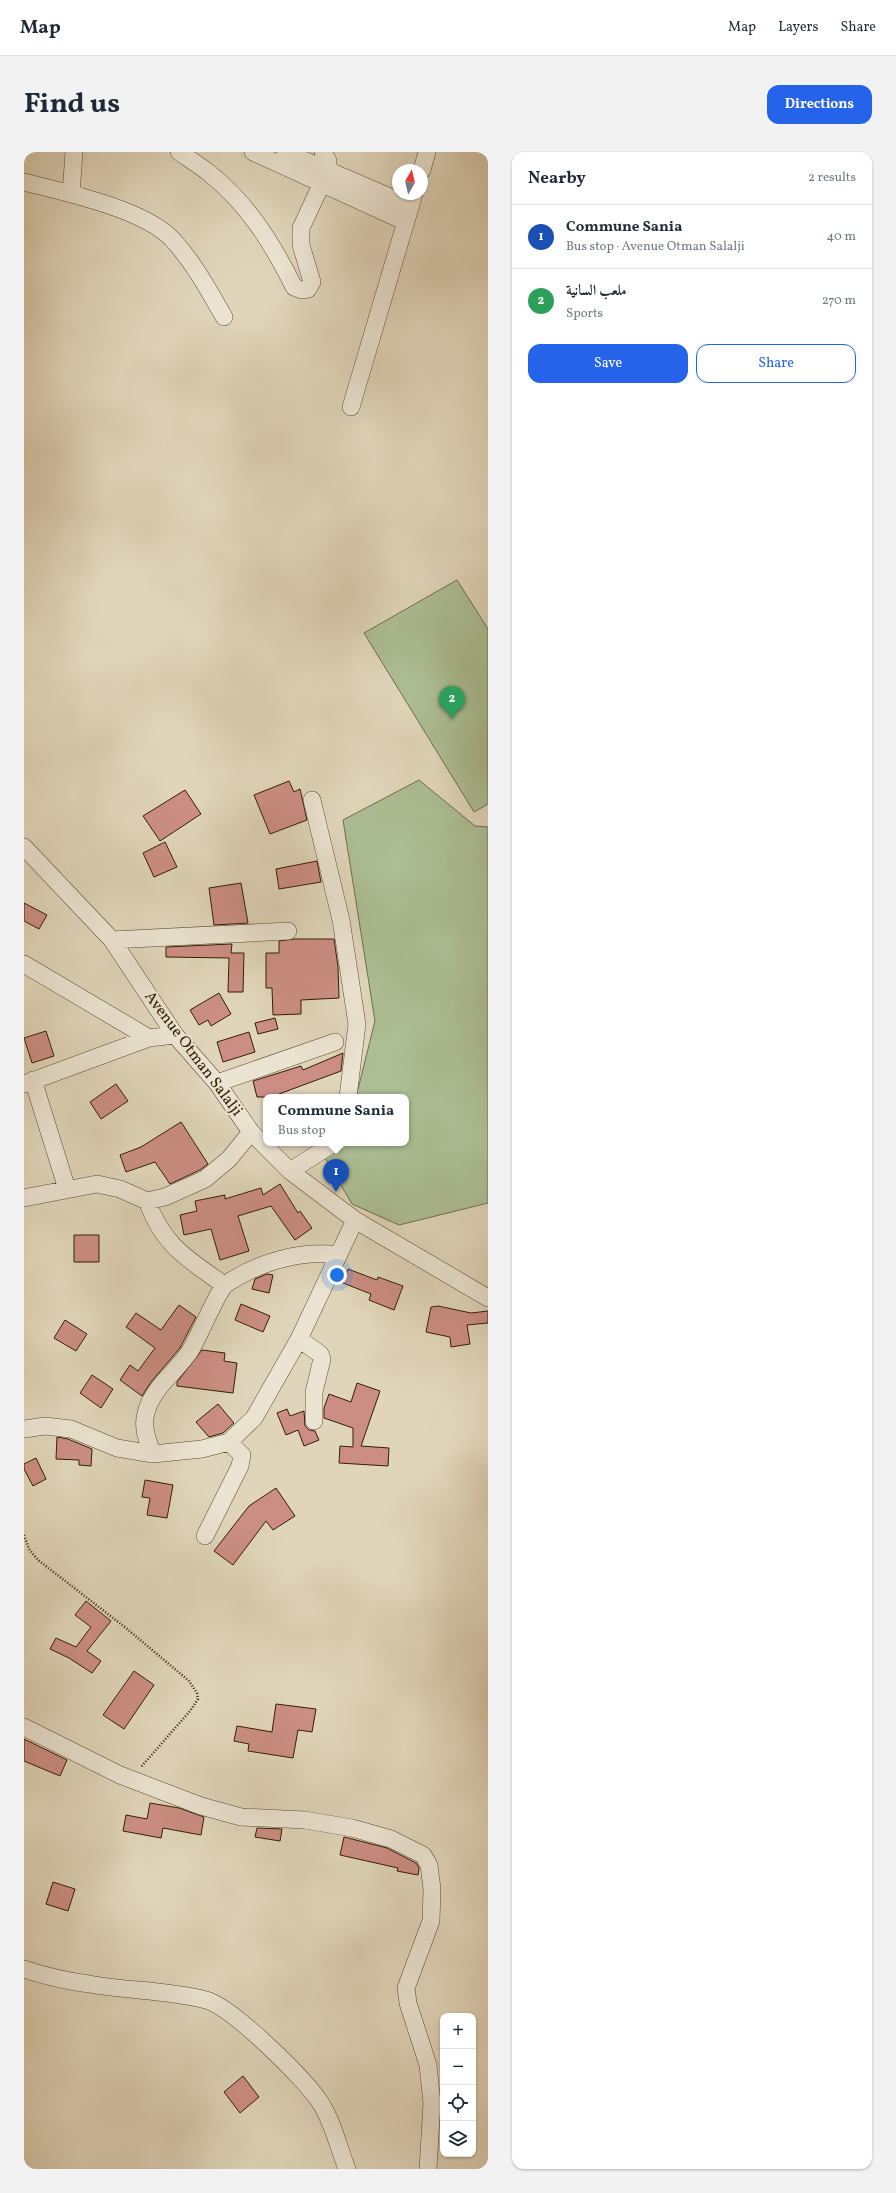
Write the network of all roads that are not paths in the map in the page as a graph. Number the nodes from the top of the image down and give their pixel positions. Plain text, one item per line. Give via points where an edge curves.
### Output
1 (74, 152) edge
2 (179, 152) edge
3 (252, 152) edge
4 (286, 152) edge
5 (324, 152) edge
6 (427, 152) edge
7 (424, 164) edge
8 (325, 176) junction
9 (24, 182) edge
10 (71, 194) junction
11 (410, 207) edge
12 (300, 236) junction
13 (272, 245) junction
14 (224, 317) dead end
15 (351, 407) dead end
16 (312, 800) dead end
17 (24, 847) edge
18 (288, 931) dead end
19 (112, 940) junction
20 (24, 964) edge
21 (175, 1035) junction
22 (149, 1038) junction
23 (335, 1042) dead end
24 (28, 1082) edge
25 (217, 1083) junction
26 (348, 1094) edge
27 (251, 1132) junction
28 (263, 1144) edge
29 (265, 1146) edge
30 (329, 1146) edge
31 (290, 1171) junction
32 (67, 1188) junction
33 (24, 1198) edge
34 (147, 1201) junction
35 (355, 1220) junction
36 (339, 1255) junction
37 (224, 1285) junction
38 (488, 1298) edge
39 (299, 1340) junction
40 (314, 1421) dead end
41 (24, 1429) edge
42 (229, 1442) junction
43 (153, 1454) junction
44 (205, 1536) dead end
45 (24, 1727) edge
46 (24, 1969) edge
47 (347, 2169) edge
48 (428, 2169) edge

1 - 10 street
2 - 13 street via 210,173 238,199
3 - 8 street
4 - 8 street
5 - 8 street via 328,161
6 - 7 street
8 - 11 street
8 - 12 street via 301,228
9 - 10 street
10 - 14 street via 143,218 173,239 205,284
11 - 15 street
12 - 13 street
12 - 13 street via 312,279 311,286 305,290 297,290 294,287
16 - 26 street via 341,920 357,1024
17 - 19 street, Avenue Otman Salalji
18 - 19 street
19 - 21 street, Avenue Otman Salalji
20 - 22 street
21 - 22 street
21 - 25 street, Avenue Otman Salalji
22 - 24 street
23 - 25 street
24 - 32 street
25 - 27 street, Avenue Otman Salalji
27 - 28 street, Avenue Otman Salalji
27 - 34 street via 230,1159 205,1179 165,1197
29 - 31 street, Avenue Otman Salalji
30 - 31 street
31 - 35 street, Avenue Otman Salalji
32 - 33 street
32 - 34 street via 97,1184 120,1189
34 - 37 street via 159,1228 173,1247
35 - 36 street
35 - 38 street, Avenue Otman Salalji
36 - 37 street via 321,1253 267,1263
36 - 39 street
37 - 43 street via 190,1351 150,1400 145,1414 146,1438
39 - 40 street via 320,1354 322,1359 314,1392
39 - 42 street via 254,1418
41 - 43 street via 45,1426 71,1430 117,1448
42 - 43 street via 202,1449
42 - 44 street via 242,1455 240,1466
45 - 48 street via 131,1779 201,1806 242,1817 305,1820 352,1828 391,1839 423,1855 429,1865 432,1889 431,1921 406,1988 408,2003 428,2065 432,2103
46 - 47 street via 89,1985 208,2000 246,2025 298,2076 320,2102 332,2124

